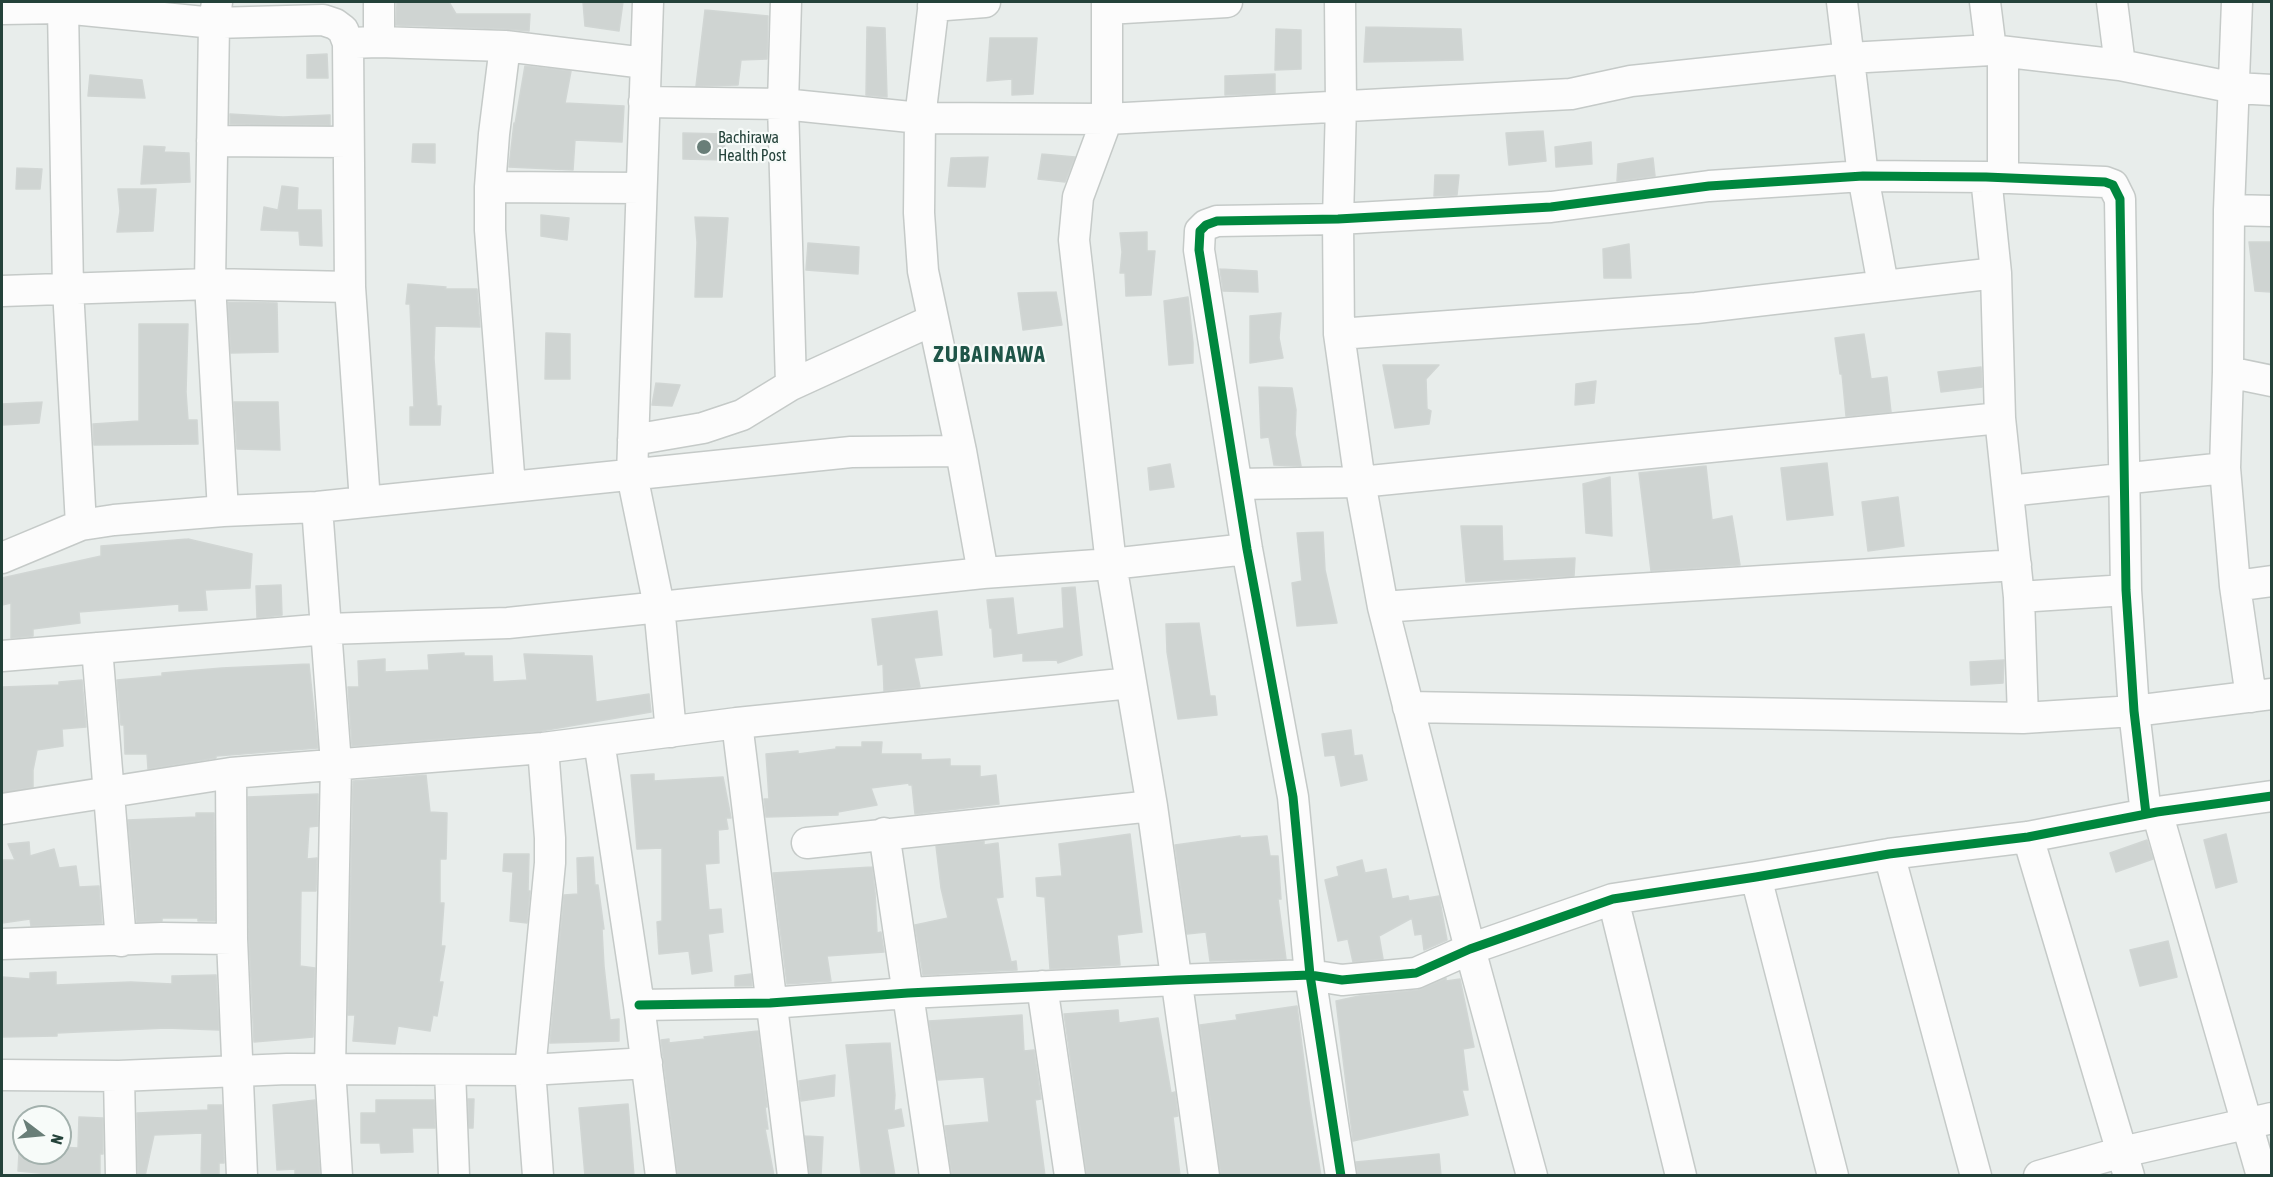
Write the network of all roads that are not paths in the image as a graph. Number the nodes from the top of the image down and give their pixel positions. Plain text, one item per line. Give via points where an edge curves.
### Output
1 (379, 2) edge
2 (648, 2) edge
3 (786, 2) edge
4 (985, 2) edge
5 (1227, 2) edge
6 (1340, 2) edge
7 (1842, 2) edge
8 (1984, 2) edge
9 (2112, 2) edge
10 (2237, 2) edge
11 (934, 4) edge
12 (1107, 5) edge
13 (5, 6) edge
14 (63, 8) junction
15 (216, 12) edge
16 (379, 42) junction
17 (348, 43) junction
18 (505, 46) junction
19 (1997, 51) junction
20 (1849, 58) junction
21 (645, 63) junction
22 (2120, 65) junction
23 (2235, 88) junction
24 (2271, 90) edge
25 (644, 102) junction
26 (783, 104) junction
27 (1341, 105) junction
28 (920, 118) junction
29 (1107, 119) junction
30 (212, 141) junction
31 (348, 142) junction
32 (1863, 176) junction
33 (1995, 178) junction
34 (490, 188) junction
35 (641, 188) junction
36 (2229, 210) junction
37 (2271, 211) edge
38 (1338, 219) junction
39 (1996, 273) junction
40 (210, 284) junction
41 (1883, 285) junction
42 (350, 287) junction
43 (68, 289) junction
44 (2, 291) edge
45 (933, 320) junction
46 (1339, 334) junction
47 (2228, 372) junction
48 (2271, 381) edge
49 (791, 386) junction
50 (2000, 418) junction
51 (633, 440) junction
52 (961, 451) junction
53 (2225, 468) junction
54 (632, 475) junction
55 (2125, 479) junction
56 (1360, 482) junction
57 (1238, 484) junction
58 (510, 487) junction
59 (2008, 491) junction
60 (365, 502) junction
61 (317, 507) junction
62 (223, 511) junction
63 (81, 525) junction
64 (1247, 549) junction
65 (2, 558) edge
66 (1111, 564) junction
67 (2016, 566) junction
68 (983, 573) junction
69 (2271, 581) edge
70 (2235, 586) junction
71 (2126, 590) junction
72 (2019, 597) junction
73 (659, 606) junction
74 (1383, 607) junction
75 (327, 629) junction
76 (97, 648) junction
77 (2, 656) edge
78 (1131, 683) junction
79 (2261, 695) edge
80 (1408, 707) junction
81 (2133, 711) junction
82 (2023, 718) junction
83 (737, 723) junction
84 (671, 732) junction
85 (599, 741) junction
86 (543, 748) junction
87 (336, 764) junction
88 (231, 773) junction
89 (107, 793) junction
90 (2271, 796) edge
91 (1152, 806) junction
92 (2, 809) edge
93 (2152, 813) junction
94 (884, 833) junction
95 (2028, 837) junction
96 (807, 843) dead end
97 (1889, 854) junction
98 (1756, 877) junction
99 (1612, 899) junction
100 (232, 939) junction
101 (121, 941) junction
102 (2, 944) edge
103 (1470, 949) junction
104 (1310, 975) junction
105 (1176, 980) junction
106 (1042, 986) junction
107 (908, 993) junction
108 (770, 1003) junction
109 (639, 1005) junction
110 (647, 1063) junction
111 (238, 1070) junction
112 (330, 1070) junction
113 (530, 1070) junction
114 (450, 1071) junction
115 (2, 1075) edge
116 (119, 1076) junction
117 (2259, 1120) edge
118 (2125, 1164) edge
119 (121, 1176) edge
120 (242, 1176) edge
121 (337, 1176) edge
122 (454, 1176) edge
123 (538, 1176) edge
124 (661, 1176) edge
125 (793, 1176) edge
126 (935, 1176) edge
127 (1070, 1176) edge
128 (1204, 1176) edge
129 (1341, 1176) edge
130 (1532, 1176) edge
131 (1681, 1176) edge
132 (1833, 1176) edge
133 (1976, 1176) edge
134 (2039, 1176) edge
135 (2262, 1176) edge

1 - 16 street
2 - 21 street
3 - 26 street
4 - 11 street
5 - 12 street
6 - 27 street
7 - 20 street
8 - 19 street
9 - 22 street
10 - 23 street
11 - 28 street
12 - 29 street
13 - 14 street
14 - 15 street
14 - 43 street
15 - 17 street via 323,20 343,30
15 - 30 street
16 - 17 street
16 - 18 street
17 - 31 street
18 - 21 street
18 - 34 street
19 - 20 street
19 - 22 street
19 - 33 street
20 - 27 street via 1631,81 1570,94
20 - 32 street
21 - 25 street
22 - 23 street
23 - 24 street
23 - 36 street
25 - 26 street
25 - 35 street
26 - 28 street
26 - 49 street
27 - 29 street
27 - 38 street
28 - 29 street
28 - 45 street via 919,213 923,271
29 - 66 street via 1078,197 1074,240
30 - 31 street
30 - 40 street
31 - 42 street
32 - 33 street
32 - 38 street via 1709,186 1551,207
32 - 41 street
33 - 39 street
33 - 55 street via 2105,182 2118,190
34 - 35 street
34 - 58 street
35 - 51 street
36 - 37 street
36 - 47 street
38 - 46 street
38 - 57 street via 1217,220 1200,231 1199,250
39 - 41 street
39 - 50 street
40 - 42 street
40 - 43 street
40 - 62 street
41 - 46 street via 1696,308
42 - 60 street
43 - 44 street
43 - 63 street
45 - 49 street
45 - 52 street
46 - 56 street
47 - 48 street
47 - 53 street
49 - 51 street via 742,415 712,425
50 - 56 street
50 - 59 street
51 - 54 street
52 - 54 street via 851,452
52 - 68 street
53 - 55 street
53 - 70 street
54 - 58 street
54 - 73 street
55 - 59 street
55 - 71 street
56 - 57 street
56 - 74 street
57 - 64 street
58 - 60 street
59 - 67 street
60 - 61 street
61 - 62 street
61 - 75 street
62 - 63 street
63 - 65 street
64 - 66 street
64 - 104 street via 1293,797
66 - 68 street
66 - 78 street
67 - 72 street
67 - 74 street
68 - 73 street
69 - 70 street
70 - 79 street
71 - 72 street
71 - 81 street
72 - 82 street
73 - 75 street via 508,623
73 - 84 street
74 - 80 street
75 - 76 street
75 - 87 street
76 - 77 street
76 - 89 street
78 - 83 street
78 - 91 street
79 - 81 street
80 - 82 street
80 - 103 street
81 - 82 street
81 - 93 street
83 - 84 street
83 - 108 street
84 - 85 street
85 - 86 street
85 - 109 street
86 - 87 street
86 - 113 street via 550,863
87 - 88 street
87 - 112 street
88 - 89 street
88 - 100 street
89 - 92 street
89 - 101 street
90 - 93 street
91 - 94 street
91 - 105 street
93 - 95 street
93 - 117 street
94 - 96 street
94 - 107 street
95 - 97 street
95 - 118 street
97 - 98 street
97 - 133 street
98 - 99 street
98 - 132 street
99 - 103 street
99 - 131 street
100 - 101 street
100 - 111 street
101 - 102 street
103 - 104 street via 1416,973 1342,980
103 - 130 street
104 - 105 street
104 - 129 street
105 - 106 street
105 - 128 street
106 - 107 street
106 - 127 street
107 - 108 street
107 - 126 street
108 - 109 street
108 - 125 street
109 - 110 street
110 - 113 street
110 - 124 street
111 - 112 street
111 - 116 street
111 - 120 street
112 - 114 street
112 - 121 street
113 - 114 street
113 - 123 street
114 - 122 street
115 - 116 street
116 - 119 street
117 - 118 street
117 - 135 street
118 - 134 street

